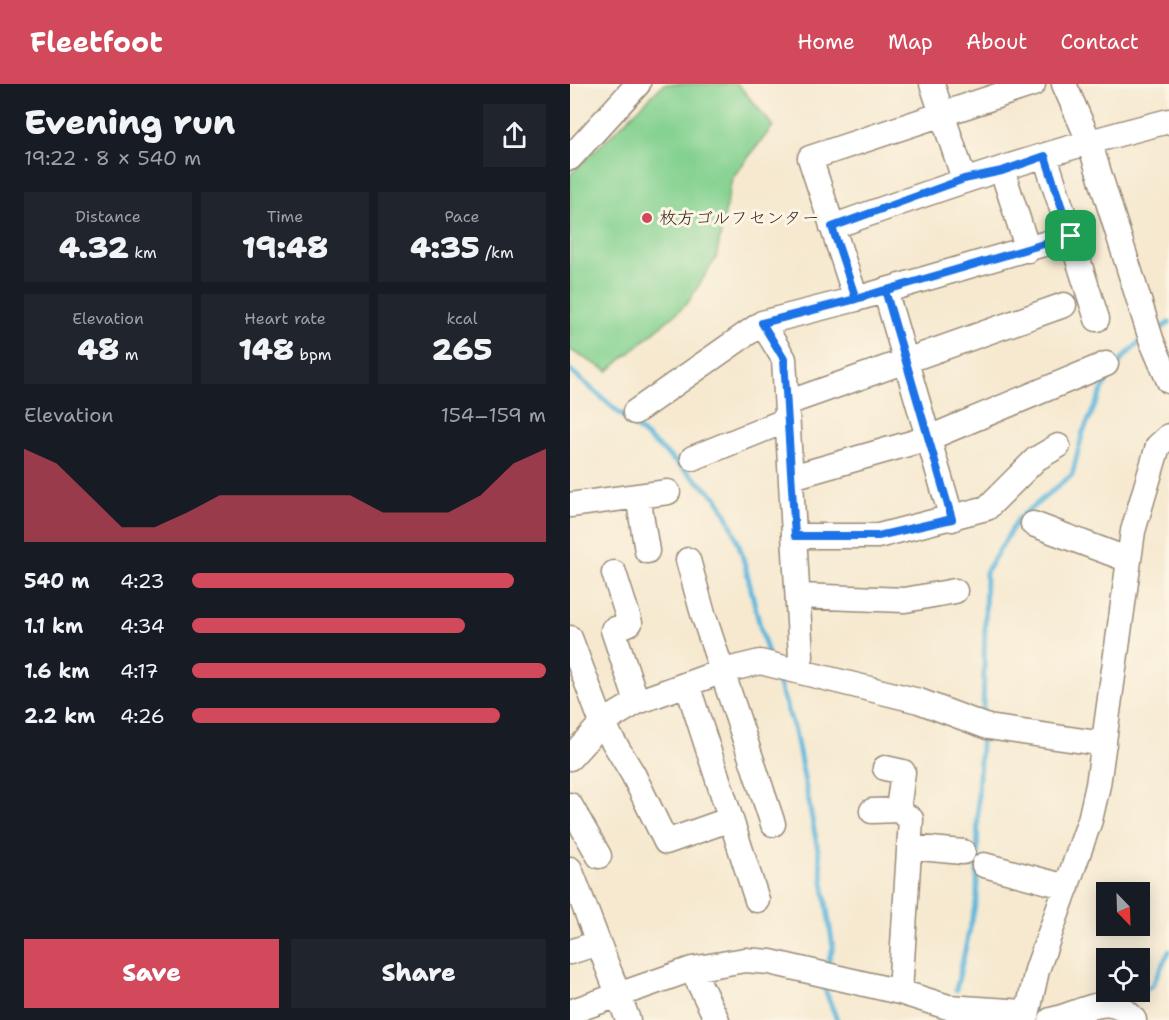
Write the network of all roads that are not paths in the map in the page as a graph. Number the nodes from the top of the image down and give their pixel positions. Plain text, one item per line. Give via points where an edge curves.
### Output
1 (638, 84) edge
2 (932, 84) edge
3 (1033, 84) edge
4 (1064, 84) edge
5 (942, 114) junction
6 (1169, 121) edge
7 (1089, 141) junction
8 (1045, 156) junction
9 (570, 158) edge
10 (1002, 171) junction
11 (964, 179) junction
12 (832, 227) junction
13 (1071, 236) junction
14 (1028, 250) junction
15 (885, 290) junction
16 (856, 299) junction
17 (1064, 305) dead end
18 (1097, 319) dead end
19 (762, 323) junction
20 (905, 359) junction
21 (1106, 364) dead end
22 (1169, 381) edge
23 (787, 411) junction
24 (635, 412) dead end
25 (1169, 436) edge
26 (929, 438) junction
27 (1058, 446) dead end
28 (693, 458) dead end
29 (792, 477) junction
30 (668, 492) dead end
31 (638, 496) junction
32 (570, 505) edge
33 (952, 519) junction
34 (1033, 524) dead end
35 (795, 536) junction
36 (647, 551) dead end
37 (688, 560) dead end
38 (1128, 560) junction
39 (614, 573) dead end
40 (955, 591) dead end
41 (798, 596) junction
42 (571, 646) edge
43 (782, 667) junction
44 (723, 671) junction
45 (687, 684) junction
46 (637, 702) junction
47 (602, 723) junction
48 (1104, 744) junction
49 (570, 758) edge
50 (885, 768) dead end
51 (570, 805) edge
52 (898, 810) junction
53 (872, 811) dead end
54 (730, 819) junction
55 (773, 824) dead end
56 (909, 847) junction
57 (963, 852) dead end
58 (599, 856) dead end
59 (984, 865) dead end
60 (573, 880) edge
61 (1067, 887) junction
62 (757, 900) dead end
63 (598, 943) junction
64 (570, 952) edge
65 (692, 969) junction
66 (900, 992) junction
67 (620, 995) junction
68 (570, 1012) edge
69 (947, 1014) edge
70 (1129, 1014) edge
71 (1026, 1016) edge
72 (628, 1020) edge
73 (717, 1020) edge
74 (1052, 1020) edge

1 - 9 street
2 - 5 street
3 - 5 street
4 - 7 street
5 - 11 street
5 - 12 street via 810,158
6 - 7 street
7 - 8 street
7 - 22 street via 1152,342
8 - 10 street
8 - 13 street
10 - 11 street
10 - 14 street
11 - 12 street
12 - 16 street
13 - 14 street
13 - 18 street
14 - 15 street
15 - 16 street
15 - 20 street
16 - 19 street
17 - 20 street
19 - 23 street via 784,359
19 - 24 street
20 - 23 street
20 - 26 street
21 - 26 street
23 - 28 street
23 - 29 street
25 - 38 street via 1158,446
26 - 29 street
26 - 33 street
27 - 33 street via 1036,459 987,508
29 - 35 street
30 - 31 street
31 - 32 street
31 - 36 street
33 - 35 street via 878,536
34 - 38 street
35 - 41 street
37 - 44 street via 687,596
38 - 48 street
39 - 46 street via 630,623 613,630
40 - 41 street via 905,600
41 - 43 street via 801,657
42 - 47 street
43 - 44 street via 760,662
43 - 48 street via 919,701 987,727
44 - 45 street
44 - 55 street
45 - 46 street
45 - 54 street
46 - 47 street
47 - 49 street
47 - 54 street via 633,774 666,842
48 - 61 street via 1090,820
50 - 52 street via 903,772
51 - 58 street
52 - 53 street
52 - 56 street via 911,819
54 - 62 street
56 - 57 street
56 - 66 street
59 - 61 street
60 - 63 street
61 - 71 street via 1036,970
63 - 64 street
63 - 67 street
65 - 66 street via 745,960
65 - 67 street
65 - 73 street
66 - 69 street
67 - 68 street
67 - 72 street
69 - 71 street
70 - 74 street via 1109,1003

